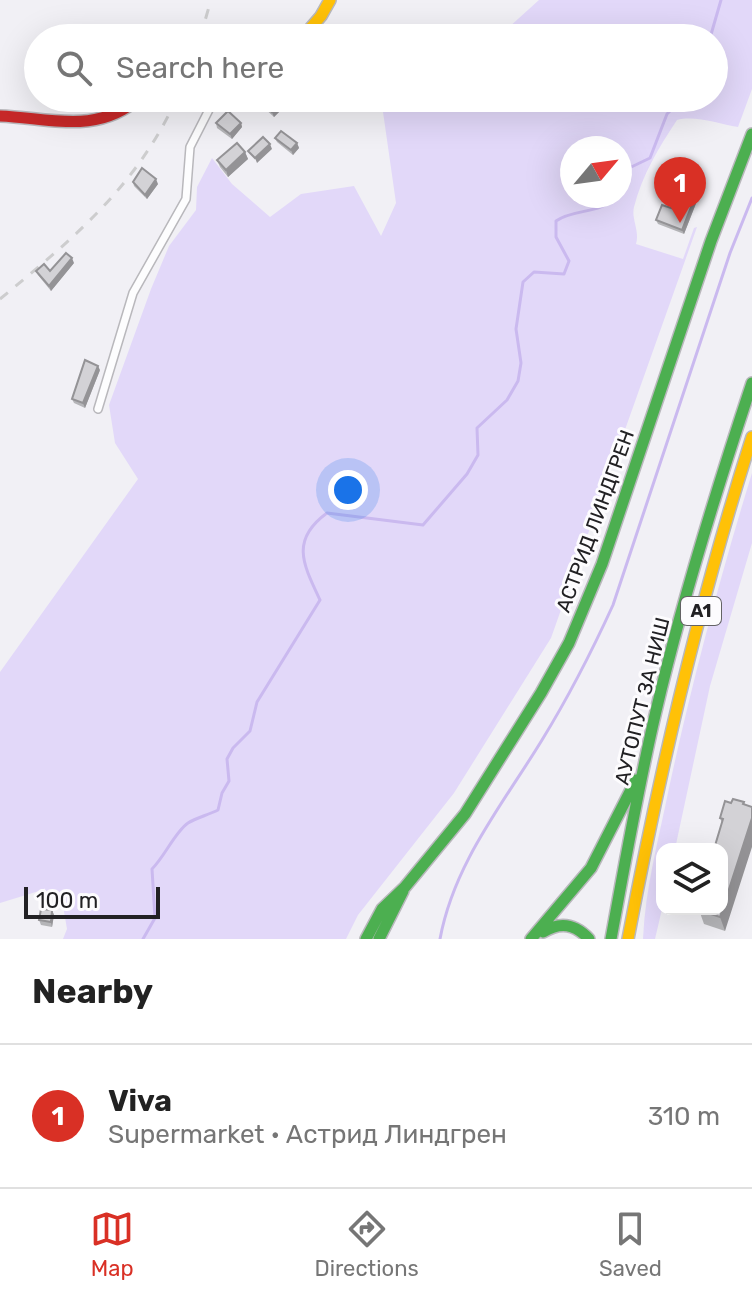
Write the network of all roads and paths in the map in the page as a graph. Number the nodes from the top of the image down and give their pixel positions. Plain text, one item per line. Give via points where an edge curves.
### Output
1 (330, 0) edge
2 (314, 24) edge
3 (126, 112) edge
4 (208, 112) edge
5 (0, 116) edge
6 (752, 134) edge
7 (752, 383) edge
8 (98, 409) dead end
9 (752, 437) edge
10 (645, 757) junction
11 (405, 887) junction
12 (630, 936) edge
13 (366, 939) edge
14 (379, 939) edge
15 (531, 939) edge
16 (538, 939) edge
17 (589, 939) edge
18 (611, 939) edge

1 - 2 main road
3 - 5 main road via 100,122
4 - 8 street via 190,147 186,199 133,293
6 - 11 main road, АСТРИД ЛИНДГРЕН via 602,564 569,643 465,814
7 - 10 main road, АУТОПУТ ЗА НИШ / A1 via 701,545
9 - 12 main road, АУТОПУТ ЗА НИШ / A1 via 690,651 657,786
10 - 15 main road via 591,868
10 - 18 main road, АУТОПУТ ЗА НИШ / A1
11 - 13 main road, АСТРИД ЛИНДГРЕН via 382,909
11 - 14 main road, АСТРИД ЛИНДГРЕН
16 - 17 main road via 562,924 576,927

